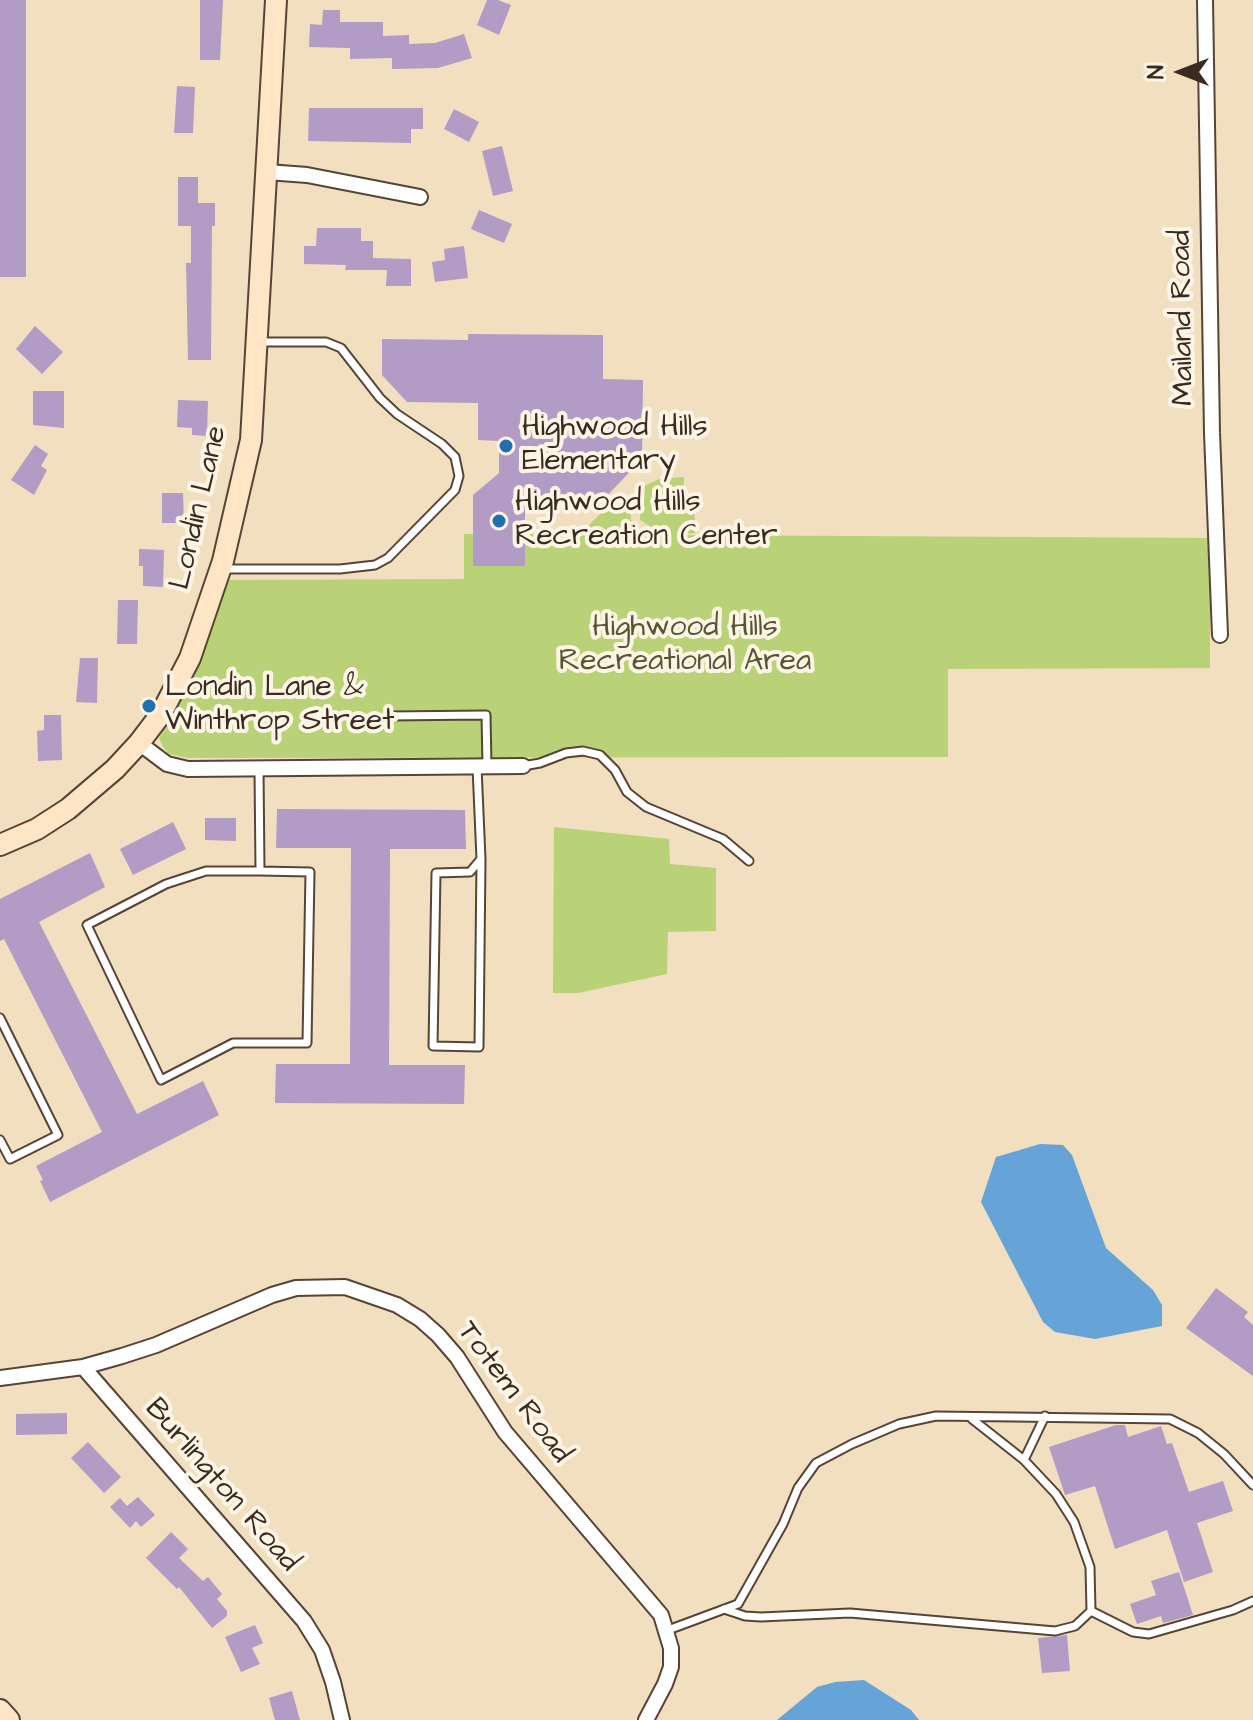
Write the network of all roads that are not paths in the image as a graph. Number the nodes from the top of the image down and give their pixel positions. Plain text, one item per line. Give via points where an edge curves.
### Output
1 (276, 0) edge
2 (1205, 0) edge
3 (267, 172) junction
4 (420, 197) dead end
5 (257, 342) junction
6 (220, 569) junction
7 (1220, 635) dead end
8 (389, 716) dead end
9 (139, 743) junction
10 (482, 766) junction
11 (523, 766) joint
12 (259, 769) junction
13 (0, 845) edge
14 (481, 859) junction
15 (749, 861) dead end
16 (260, 871) junction
17 (0, 1018) edge
18 (0, 1140) edge
19 (83, 1367) junction
20 (0, 1378) edge
21 (1045, 1416) junction
22 (970, 1417) junction
23 (1024, 1460) junction
24 (1253, 1485) edge
25 (1253, 1601) edge
26 (724, 1609) junction
27 (1091, 1611) junction
28 (668, 1630) junction
29 (0, 1710) edge
30 (9, 1720) edge
31 (342, 1720) edge
32 (646, 1720) edge

1 - 3 street, Londin Lane
2 - 7 street, Mailand Road
3 - 4 street
3 - 5 street, Londin Lane
5 - 6 street, Londin Lane via 251,440
5 - 6 lane via 326,342 341,348 380,398 455,457 459,476 455,490 375,565
6 - 9 street, Londin Lane via 185,669
8 - 10 lane via 486,715
9 - 12 street via 167,764 188,769
9 - 13 street, Londin Lane via 68,809
10 - 11 street
10 - 12 street
10 - 14 lane
11 - 15 lane via 566,753 600,755 627,792 646,807 723,839
12 - 16 lane
14 - 14 lane via 470,872 436,873 433,1046 479,1047
16 - 16 lane via 310,872 307,1043 233,1043 161,1080 87,925 166,884 206,871
17 - 18 lane via 58,1135 10,1159
19 - 20 street
19 - 28 street, Totem Road via 156,1345 296,1288 345,1287 397,1305 420,1319 457,1357 505,1432 650,1600
19 - 31 street, Burlington Road via 304,1621 322,1650
21 - 22 lane
21 - 23 lane
21 - 24 lane via 1170,1419 1198,1433
22 - 23 lane
22 - 26 lane via 936,1416 899,1424 816,1463 738,1604
23 - 27 lane via 1074,1522 1090,1567
25 - 27 lane via 1149,1634 1133,1632
26 - 27 lane via 745,1616 850,1613 1055,1631 1075,1626
26 - 28 lane
28 - 32 street, Totem Road via 671,1667
29 - 30 street

